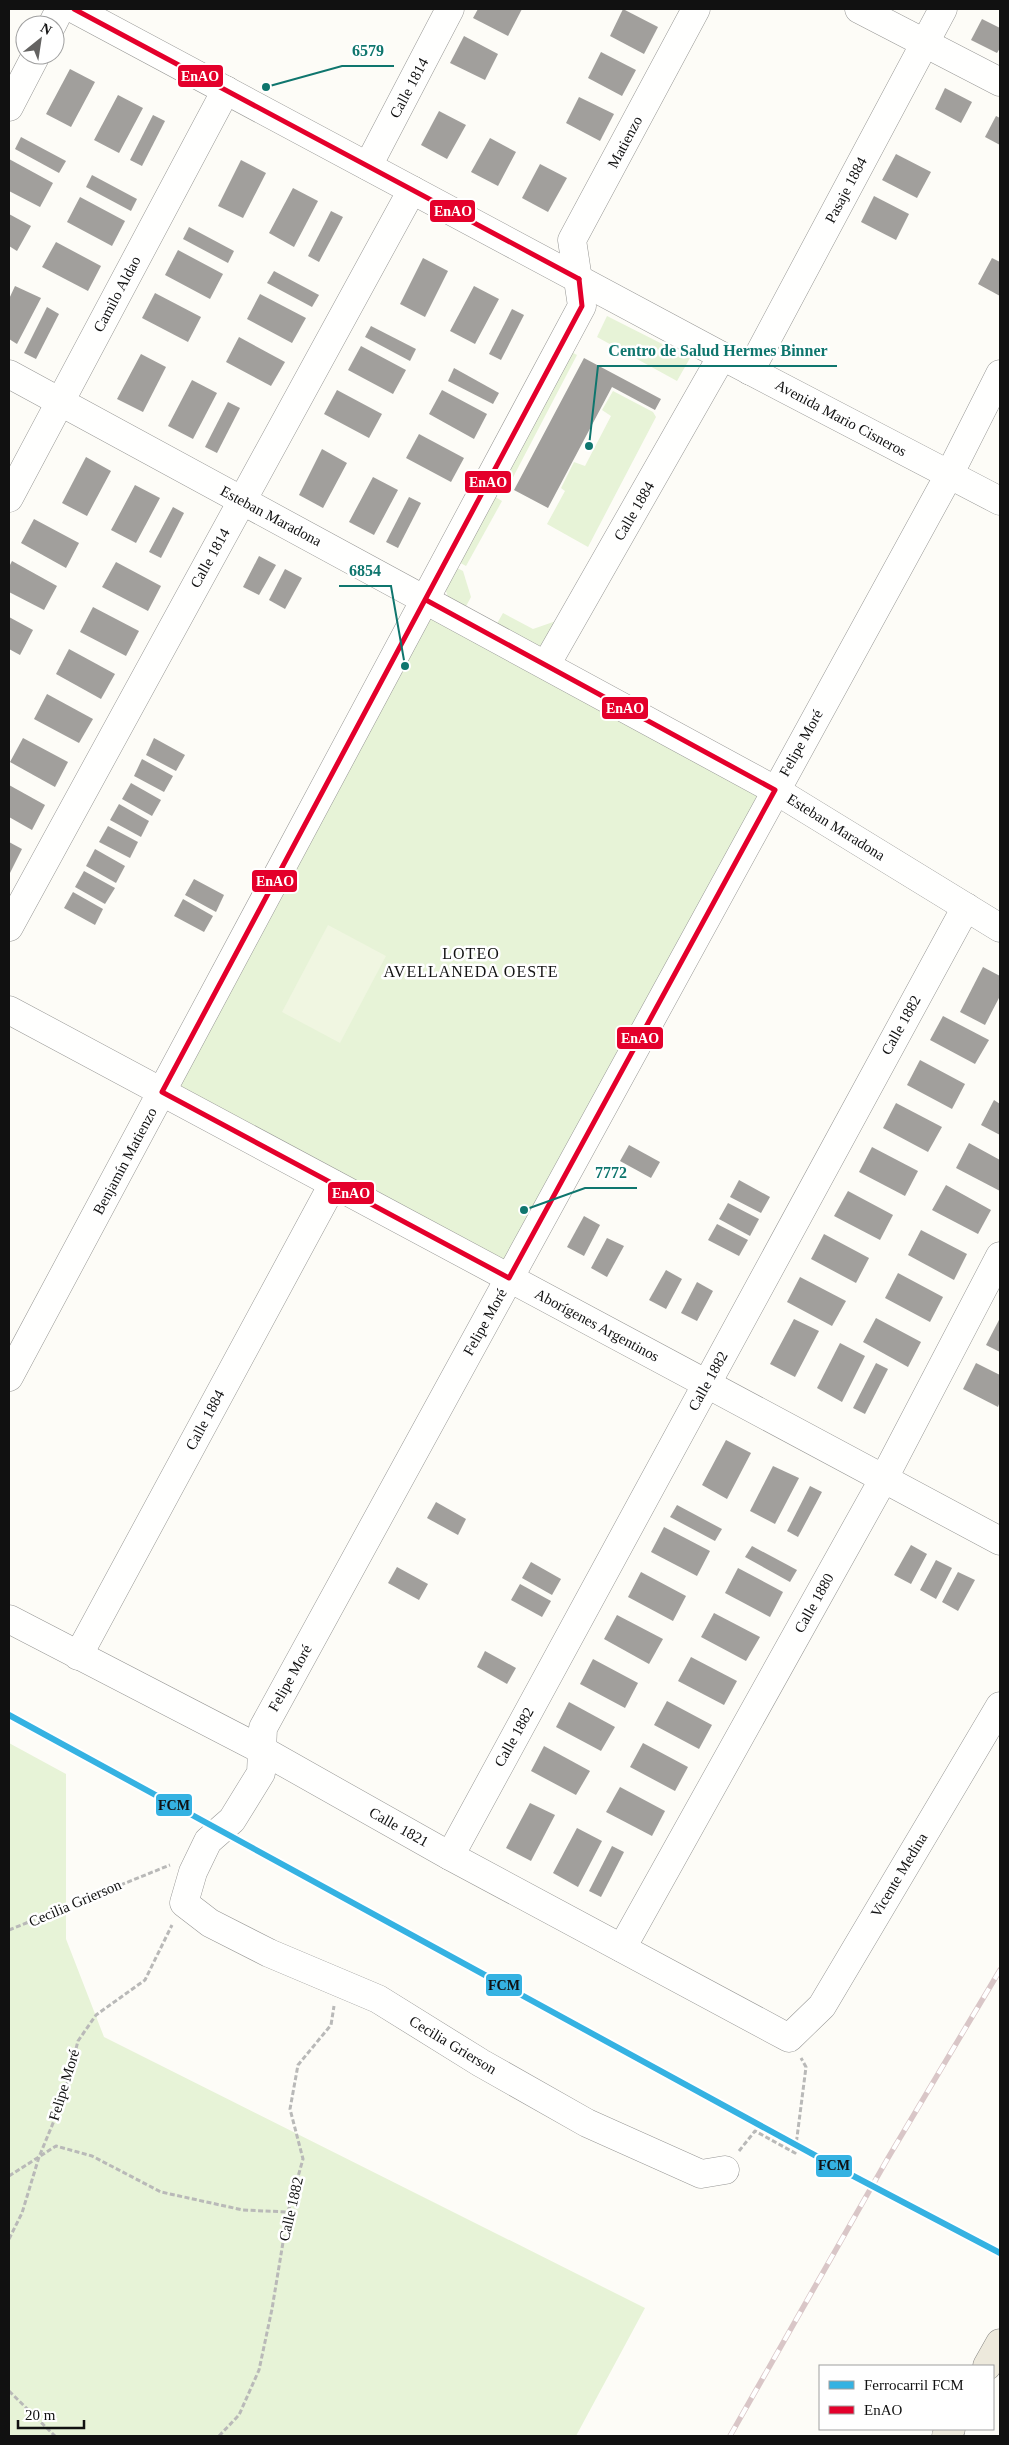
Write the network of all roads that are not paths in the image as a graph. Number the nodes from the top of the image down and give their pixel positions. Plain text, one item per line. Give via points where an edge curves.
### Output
1 (74, 9) edge
2 (450, 9) edge
3 (696, 9) edge
4 (859, 9) edge
5 (943, 9) edge
6 (925, 43) junction
7 (31, 65) edge
8 (1000, 82) edge
9 (226, 90) junction
10 (9, 107) edge
11 (368, 166) junction
12 (412, 190) junction
13 (579, 279) junction
14 (722, 356) junction
15 (750, 371) junction
16 (9, 374) edge
17 (1000, 374) edge
18 (60, 402) junction
19 (949, 475) junction
20 (9, 498) edge
21 (1000, 500) edge
22 (242, 501) junction
23 (426, 600) junction
24 (546, 665) junction
25 (775, 790) junction
26 (966, 907) junction
27 (9, 927) edge
28 (1000, 928) edge
29 (9, 1010) edge
30 (162, 1092) junction
31 (333, 1184) junction
32 (1000, 1256) edge
33 (509, 1278) junction
34 (9, 1378) edge
35 (706, 1384) junction
36 (884, 1478) junction
37 (1000, 1541) edge
38 (9, 1619) edge
39 (78, 1656) junction
40 (1000, 1706) edge
41 (262, 1750) junction
42 (450, 1856) junction
43 (184, 1903) joint
44 (622, 1948) junction
45 (789, 2038) joint
46 (725, 2170) road end
47 (1000, 2343) edge
48 (988, 2365) edge

1 - 9 street, Avenida Mario Cisneros
2 - 11 street, Calle 1814
3 - 13 street, Matienzo via 572,240
4 - 6 street
5 - 6 street, Pasaje 1884
6 - 8 street
6 - 15 street, Pasaje 1884
7 - 10 street
9 - 11 street, Avenida Mario Cisneros
9 - 18 street, Camilo Aldao
11 - 12 street, Avenida Mario Cisneros
12 - 13 street, Avenida Mario Cisneros
12 - 22 street, Calle 1814
13 - 14 street, Avenida Mario Cisneros
13 - 23 street, Benjamín Matienzo via 582,306
14 - 15 street, Avenida Mario Cisneros
14 - 24 street, Calle 1884
15 - 19 street, Avenida Mario Cisneros
16 - 18 street, Esteban Maradona
17 - 19 street, Felipe Moré
18 - 20 street, Camilo Aldao
18 - 22 street, Esteban Maradona
19 - 21 street, Avenida Mario Cisneros
19 - 25 street, Felipe Moré
22 - 23 street, Esteban Maradona
22 - 27 street, Calle 1814
23 - 24 street, Esteban Maradona
23 - 30 street, Benjamín Matienzo
24 - 25 street, Esteban Maradona
25 - 26 street, Esteban Maradona
25 - 33 street, Felipe Moré
26 - 28 street, Esteban Maradona
26 - 35 street, Calle 1882
29 - 30 street, Aborígenes Argentinos
30 - 31 street, Aborígenes Argentinos
30 - 34 street, Benjamín Matienzo
31 - 33 street, Aborígenes Argentinos
31 - 39 street, Calle 1884
32 - 36 street, Calle 1880
33 - 35 street, Aborígenes Argentinos
33 - 41 street, Felipe Moré via 263,1728
35 - 36 street, Aborígenes Argentinos
35 - 42 street, Calle 1882
36 - 37 street, Aborígenes Argentinos
36 - 44 street, Calle 1880
38 - 39 street, Calle 1821
39 - 41 street, Calle 1821
40 - 45 street, Vicente Medina via 822,2006
41 - 42 street, Calle 1821
41 - 43 street, Felipe Moré via 260,1774 232,1820 208,1841
42 - 44 street, Calle 1821
43 - 46 street, Cecilia Grierson via 210,1923 269,1953 378,1999 587,2123 701,2174
44 - 45 street, Calle 1821
47 - 48 main road

